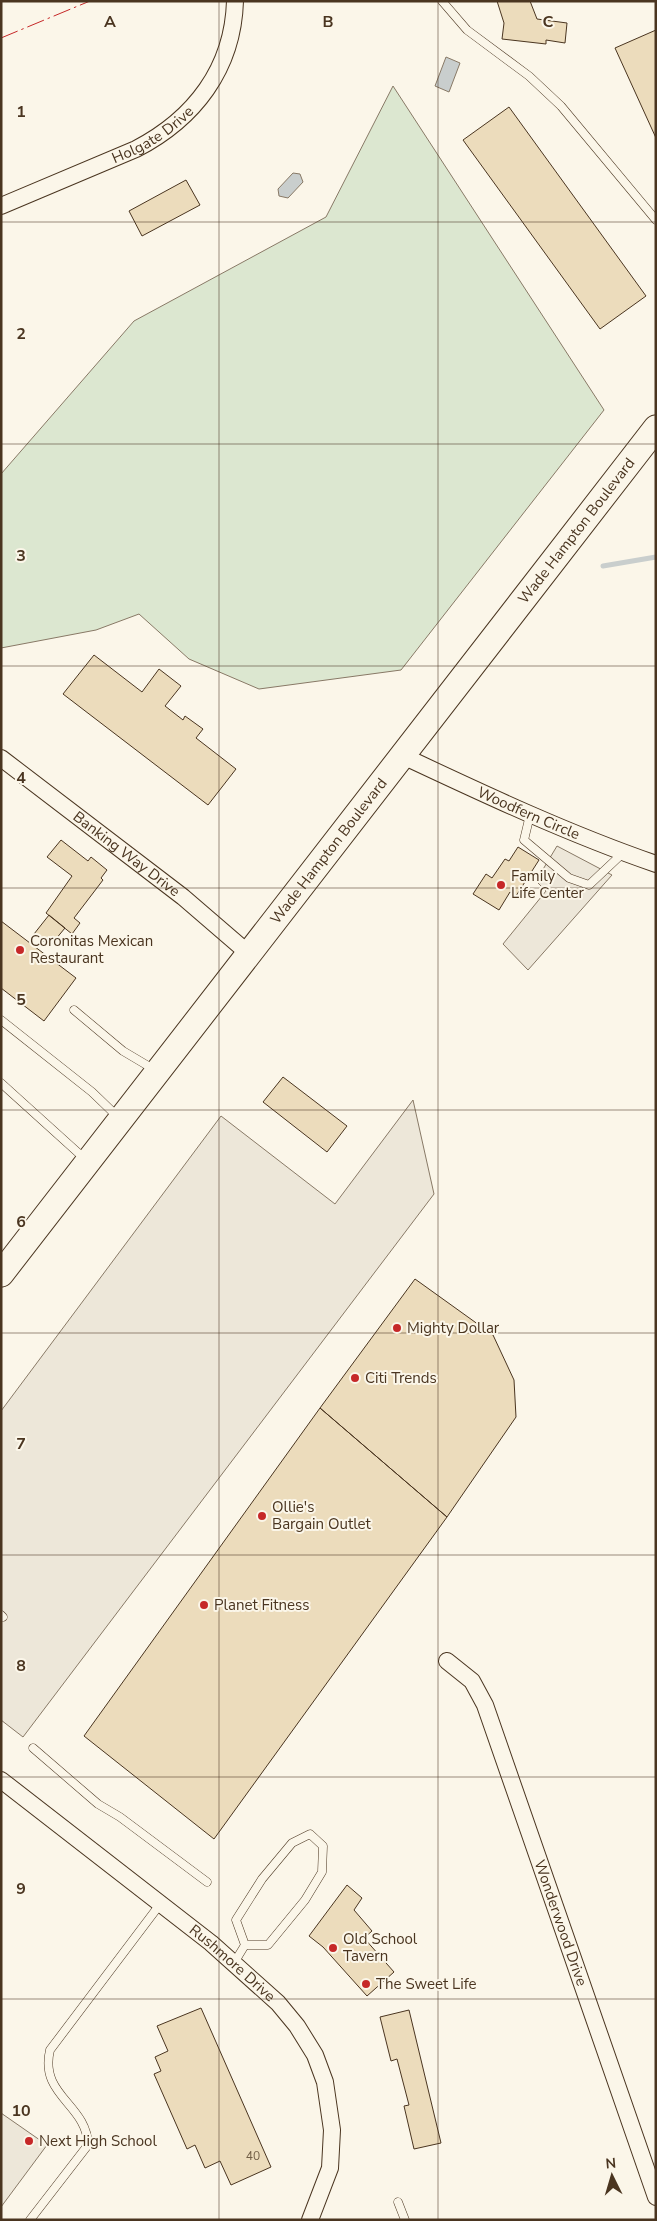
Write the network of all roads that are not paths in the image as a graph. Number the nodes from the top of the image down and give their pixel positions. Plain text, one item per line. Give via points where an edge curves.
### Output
1 (235, 1) edge
2 (442, 1) edge
3 (1, 206) edge
4 (656, 220) edge
5 (656, 428) edge
6 (403, 756) junction
7 (1, 758) edge
8 (530, 814) junction
9 (623, 853) junction
10 (656, 864) edge
11 (248, 954) junction
12 (74, 1010) dead end
13 (1, 1020) edge
14 (157, 1071) junction
15 (1, 1083) edge
16 (120, 1120) junction
17 (88, 1161) junction
18 (1, 1274) edge
19 (447, 1662) dead end
20 (33, 1748) dead end
21 (1, 1780) edge
22 (207, 1882) dead end
23 (160, 1903) junction
24 (245, 1945) junction
25 (234, 1963) junction
26 (656, 2197) edge
27 (398, 2202) dead end
28 (30, 2220) edge
29 (310, 2220) edge
30 (405, 2220) edge

1 - 3 street, Holgate Drive via 223,59 202,97 181,120 136,149
2 - 4 lane via 467,30 529,76 561,106
5 - 6 main road, Wade Hampton Boulevard
6 - 8 street, Woodfern Circle
6 - 11 main road, Wade Hampton Boulevard
7 - 11 street, Banking Way Drive via 183,897
8 - 9 street, Woodfern Circle
8 - 9 lane via 524,840 569,878 589,885
9 - 10 street, Woodfern Circle
11 - 14 main road, Wade Hampton Boulevard
12 - 14 lane via 123,1051
13 - 16 lane via 92,1092
14 - 16 main road, Wade Hampton Boulevard
15 - 17 lane
16 - 17 main road, Wade Hampton Boulevard
17 - 18 main road, Wade Hampton Boulevard
19 - 26 street, Wonderwood Drive via 472,1681 485,1704
20 - 22 lane via 98,1804
21 - 23 street, Rushmore Drive
23 - 25 street, Rushmore Drive
23 - 28 lane via 50,2050 47,2063 49,2078 88,2131 88,2145
24 - 24 lane via 268,1945 305,1900 322,1872 323,1846 310,1834 292,1843 262,1879 236,1920
24 - 25 lane
25 - 29 street, Rushmore Drive via 278,2003 297,2026 315,2055 325,2082 332,2148 325,2184
27 - 30 lane

